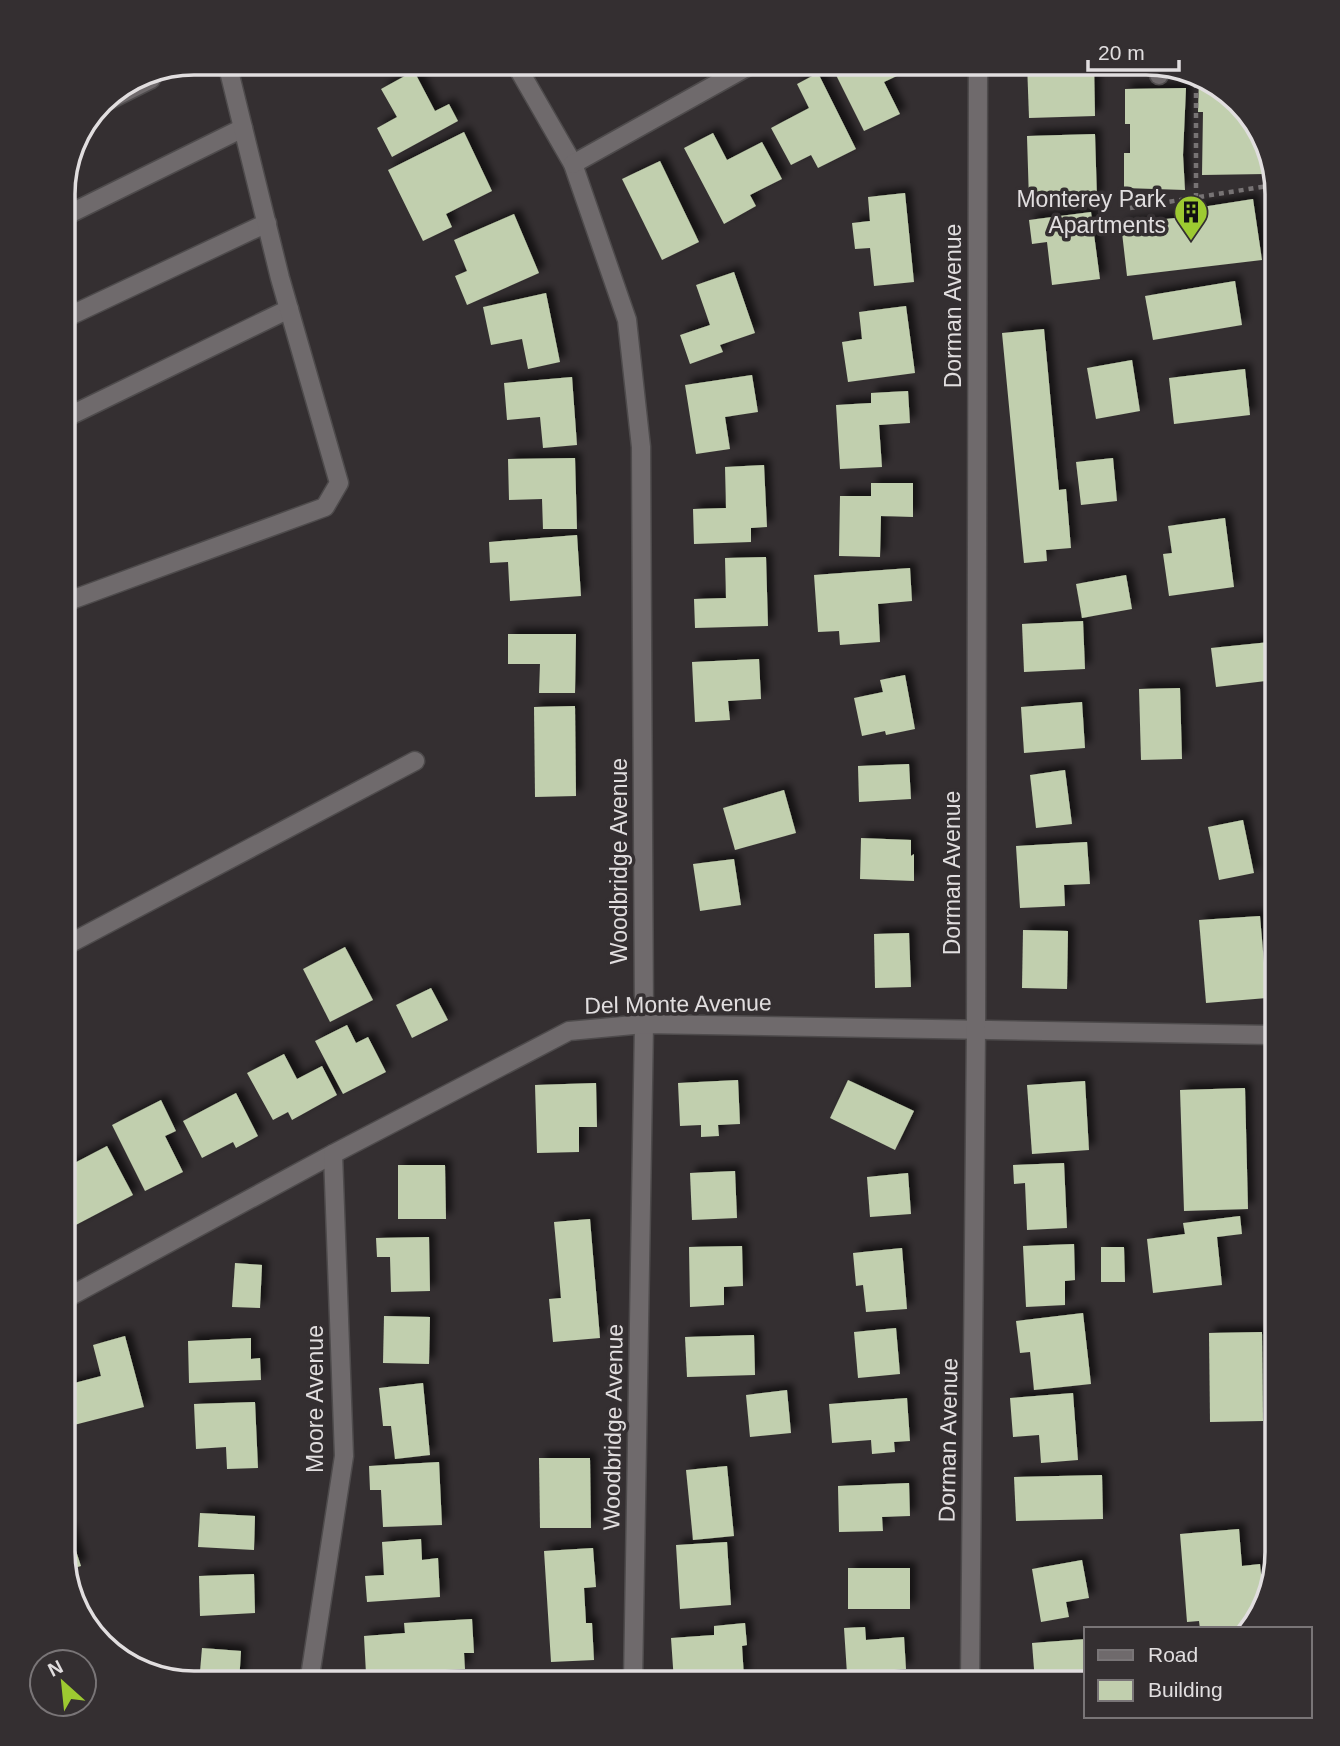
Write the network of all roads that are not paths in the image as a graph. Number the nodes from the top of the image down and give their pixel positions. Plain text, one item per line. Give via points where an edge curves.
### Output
1 (230, 75) edge
2 (522, 75) edge
3 (731, 76) edge
4 (978, 76) edge
5 (243, 128) junction
6 (573, 164) junction
7 (76, 211) edge
8 (267, 223) junction
9 (289, 309) junction
10 (76, 313) edge
11 (76, 413) edge
12 (76, 598) edge
13 (415, 761) dead end
14 (75, 940) edge
15 (644, 1024) junction
16 (976, 1028) junction
17 (1265, 1035) edge
18 (333, 1154) junction
19 (75, 1293) edge
20 (311, 1671) edge
21 (633, 1671) edge
22 (970, 1671) edge

1 - 5 street
2 - 6 street, Woodbridge Avenue
3 - 6 street
4 - 16 street, Dorman Avenue
5 - 7 street
5 - 8 street
6 - 15 street, Woodbridge Avenue via 627,320 641,447
8 - 9 street
8 - 10 street
9 - 11 street
9 - 12 street via 340,483 325,507
13 - 14 street
15 - 16 street, Del Monte Avenue
15 - 18 street, Del Monte Avenue via 569,1031
15 - 21 street, Woodbridge Avenue
16 - 17 street, Del Monte Avenue
16 - 22 street, Dorman Avenue
18 - 19 street, Del Monte Avenue
18 - 20 street, Moore Avenue via 344,1456

